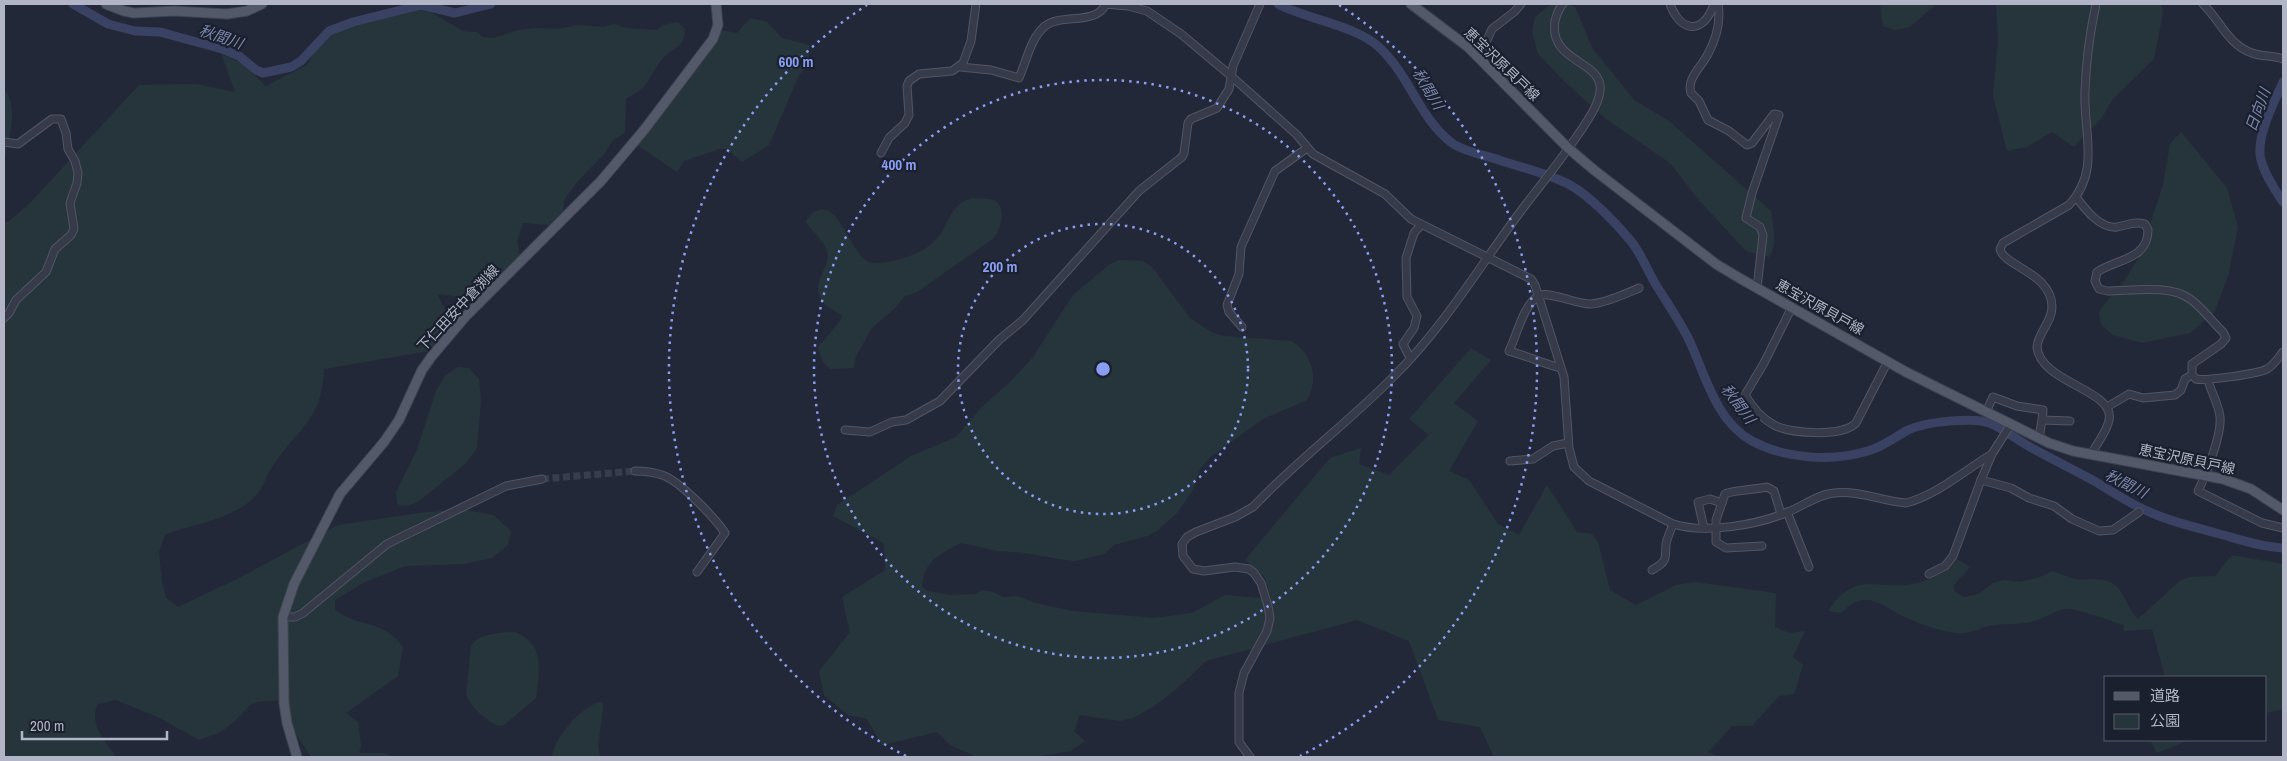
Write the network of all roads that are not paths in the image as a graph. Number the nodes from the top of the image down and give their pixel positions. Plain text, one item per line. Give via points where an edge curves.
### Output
1 (106, 4) edge
2 (262, 4) edge
3 (716, 4) edge
4 (976, 4) edge
5 (1105, 4) edge
6 (1260, 4) edge
7 (1411, 4) edge
8 (1521, 4) edge
9 (1563, 4) edge
10 (1670, 4) edge
11 (1714, 4) edge
12 (1718, 4) edge
13 (2096, 4) edge
14 (2203, 4) edge
15 (202, 8) edge
16 (1479, 58) junction
17 (2282, 58) edge
18 (960, 67) junction
19 (1230, 75) junction
20 (4, 142) edge
21 (1307, 148) junction
22 (1568, 148) junction
23 (881, 153) dead end
24 (2076, 197) junction
25 (1421, 225) junction
26 (1487, 257) junction
27 (1639, 288) dead end
28 (1757, 288) junction
29 (1538, 296) junction
30 (1792, 307) junction
31 (4, 318) edge
32 (1242, 327) dead end
33 (2283, 352) edge
34 (1410, 358) junction
35 (1888, 361) junction
36 (1561, 368) junction
37 (2192, 375) junction
38 (2208, 380) junction
39 (2107, 407) junction
40 (1986, 412) junction
41 (2042, 420) junction
42 (2070, 421) dead end
43 (2010, 426) junction
44 (845, 430) dead end
45 (2039, 438) junction
46 (1568, 443) junction
47 (1992, 454) junction
48 (2091, 455) junction
49 (1510, 461) dead end
50 (635, 472) tunnel mouth
51 (2206, 476) junction
52 (542, 479) tunnel mouth
53 (1981, 480) junction
54 (1722, 503) junction
55 (2283, 510) edge
56 (2139, 512) dead end
57 (1784, 513) junction
58 (1673, 524) junction
59 (1717, 527) junction
60 (1704, 528) junction
61 (2283, 528) edge
62 (1762, 546) dead end
63 (1809, 567) dead end
64 (1652, 570) dead end
65 (697, 572) dead end
66 (1929, 574) dead end
67 (283, 617) junction
68 (297, 757) edge
69 (1250, 757) edge

1 - 15 main road via 134,13
2 - 15 main road via 240,13
3 - 67 main road, 下仁田安中倉渕線 via 718,25 713,39 644,130 601,181 465,317 422,370 399,420 340,494 294,584
4 - 18 street via 971,41
5 - 18 street via 1092,15 1044,27 1031,44 1019,78 991,70
5 - 19 street via 1147,11 1181,34
6 - 19 street
7 - 16 main road, 恵宝沢原貝戸線
8 - 16 street via 1492,29
9 - 22 street via 1558,9 1555,24 1557,39 1572,58 1597,78 1600,87 1592,113
10 - 11 street via 1681,22 1691,27 1708,18
12 - 28 street via 1717,32 1708,54 1690,82 1690,93 1702,106 1708,120 1747,145 1774,114 1779,115 1746,216 1747,220 1760,227 1763,235
13 - 24 street via 2085,93 2088,166 2085,182
14 - 17 street via 2228,36 2244,50
16 - 22 main road, 恵宝沢原貝戸線
18 - 23 street via 946,72 919,74 909,81 909,115 888,138
19 - 21 street via 1297,135
19 - 44 street via 1229,88 1217,108 1188,123 1182,157 1140,191 1023,320 998,340 948,394 906,420 892,422 870,432
20 - 31 street via 18,144 48,121 58,118 64,125 78,178 70,203 75,223 73,232 55,249 46,272 24,292
21 - 25 street via 1323,161 1377,189
21 - 32 street via 1274,171 1241,247 1239,274 1228,305
22 - 26 street
22 - 28 main road, 恵宝沢原貝戸線 via 1716,264
24 - 37 street via 2106,225 2137,223 2144,224 2148,230 2139,252 2097,272 2095,281 2099,289 2165,291 2182,295 2195,303 2226,335 2222,344 2194,362
24 - 39 street via 2060,211 2003,243 2000,251 2030,272 2047,292 2051,312 2037,347 2044,363
25 - 26 street
25 - 34 street via 1414,234 1406,258 1407,294 1417,316 1414,328 1403,344
26 - 29 street via 1531,279
26 - 34 street
27 - 29 street via 1592,304
28 - 30 main road, 恵宝沢原貝戸線
29 - 36 street
29 - 36 street via 1525,309 1510,350
30 - 35 main road, 恵宝沢原貝戸線
30 - 35 street via 1745,395 1757,412 1776,426 1831,433 1850,429
33 - 38 street via 2270,367 2260,372
34 - 69 street via 1253,507 1186,537 1182,544 1183,556 1194,569 1210,571 1235,566 1249,569 1261,583 1270,618 1267,631 1244,673 1239,694 1238,742
35 - 40 main road, 恵宝沢原貝戸線
36 - 46 street
37 - 38 street via 2196,379
37 - 39 street via 2185,379 2175,395 2143,398 2129,394
38 - 51 street via 2220,417
39 - 48 street via 2109,421
40 - 41 street via 1993,397 2017,406 2043,410
40 - 43 main road, 恵宝沢原貝戸線
41 - 42 street
41 - 45 street
43 - 45 main road, 恵宝沢原貝戸線
43 - 47 street
45 - 48 main road, 恵宝沢原貝戸線 via 2061,448
46 - 49 street via 1554,446 1533,459
46 - 58 street via 1570,457 1579,474
47 - 53 street
47 - 57 street via 1915,501 1898,502 1846,492 1832,493
48 - 51 main road, 恵宝沢原貝戸線
50 - 65 street via 664,475 675,482 726,533
51 - 55 main road, 恵宝沢原貝戸線 via 2246,487
51 - 61 street via 2198,491 2262,523
52 - 67 street via 506,486 406,534 375,553 303,613
53 - 56 street via 2011,488 2054,506 2072,519 2099,531 2113,530
53 - 66 street via 1953,556 1945,566
54 - 57 street via 1728,492 1767,488 1774,491
54 - 59 street
54 - 60 street via 1710,499 1698,502
57 - 59 street via 1760,522
57 - 63 street
58 - 60 street via 1684,528
58 - 64 street via 1666,544 1666,557
59 - 60 street
59 - 62 street via 1716,542 1721,546
67 - 68 main road, 下仁田安中倉渕線 via 284,703

